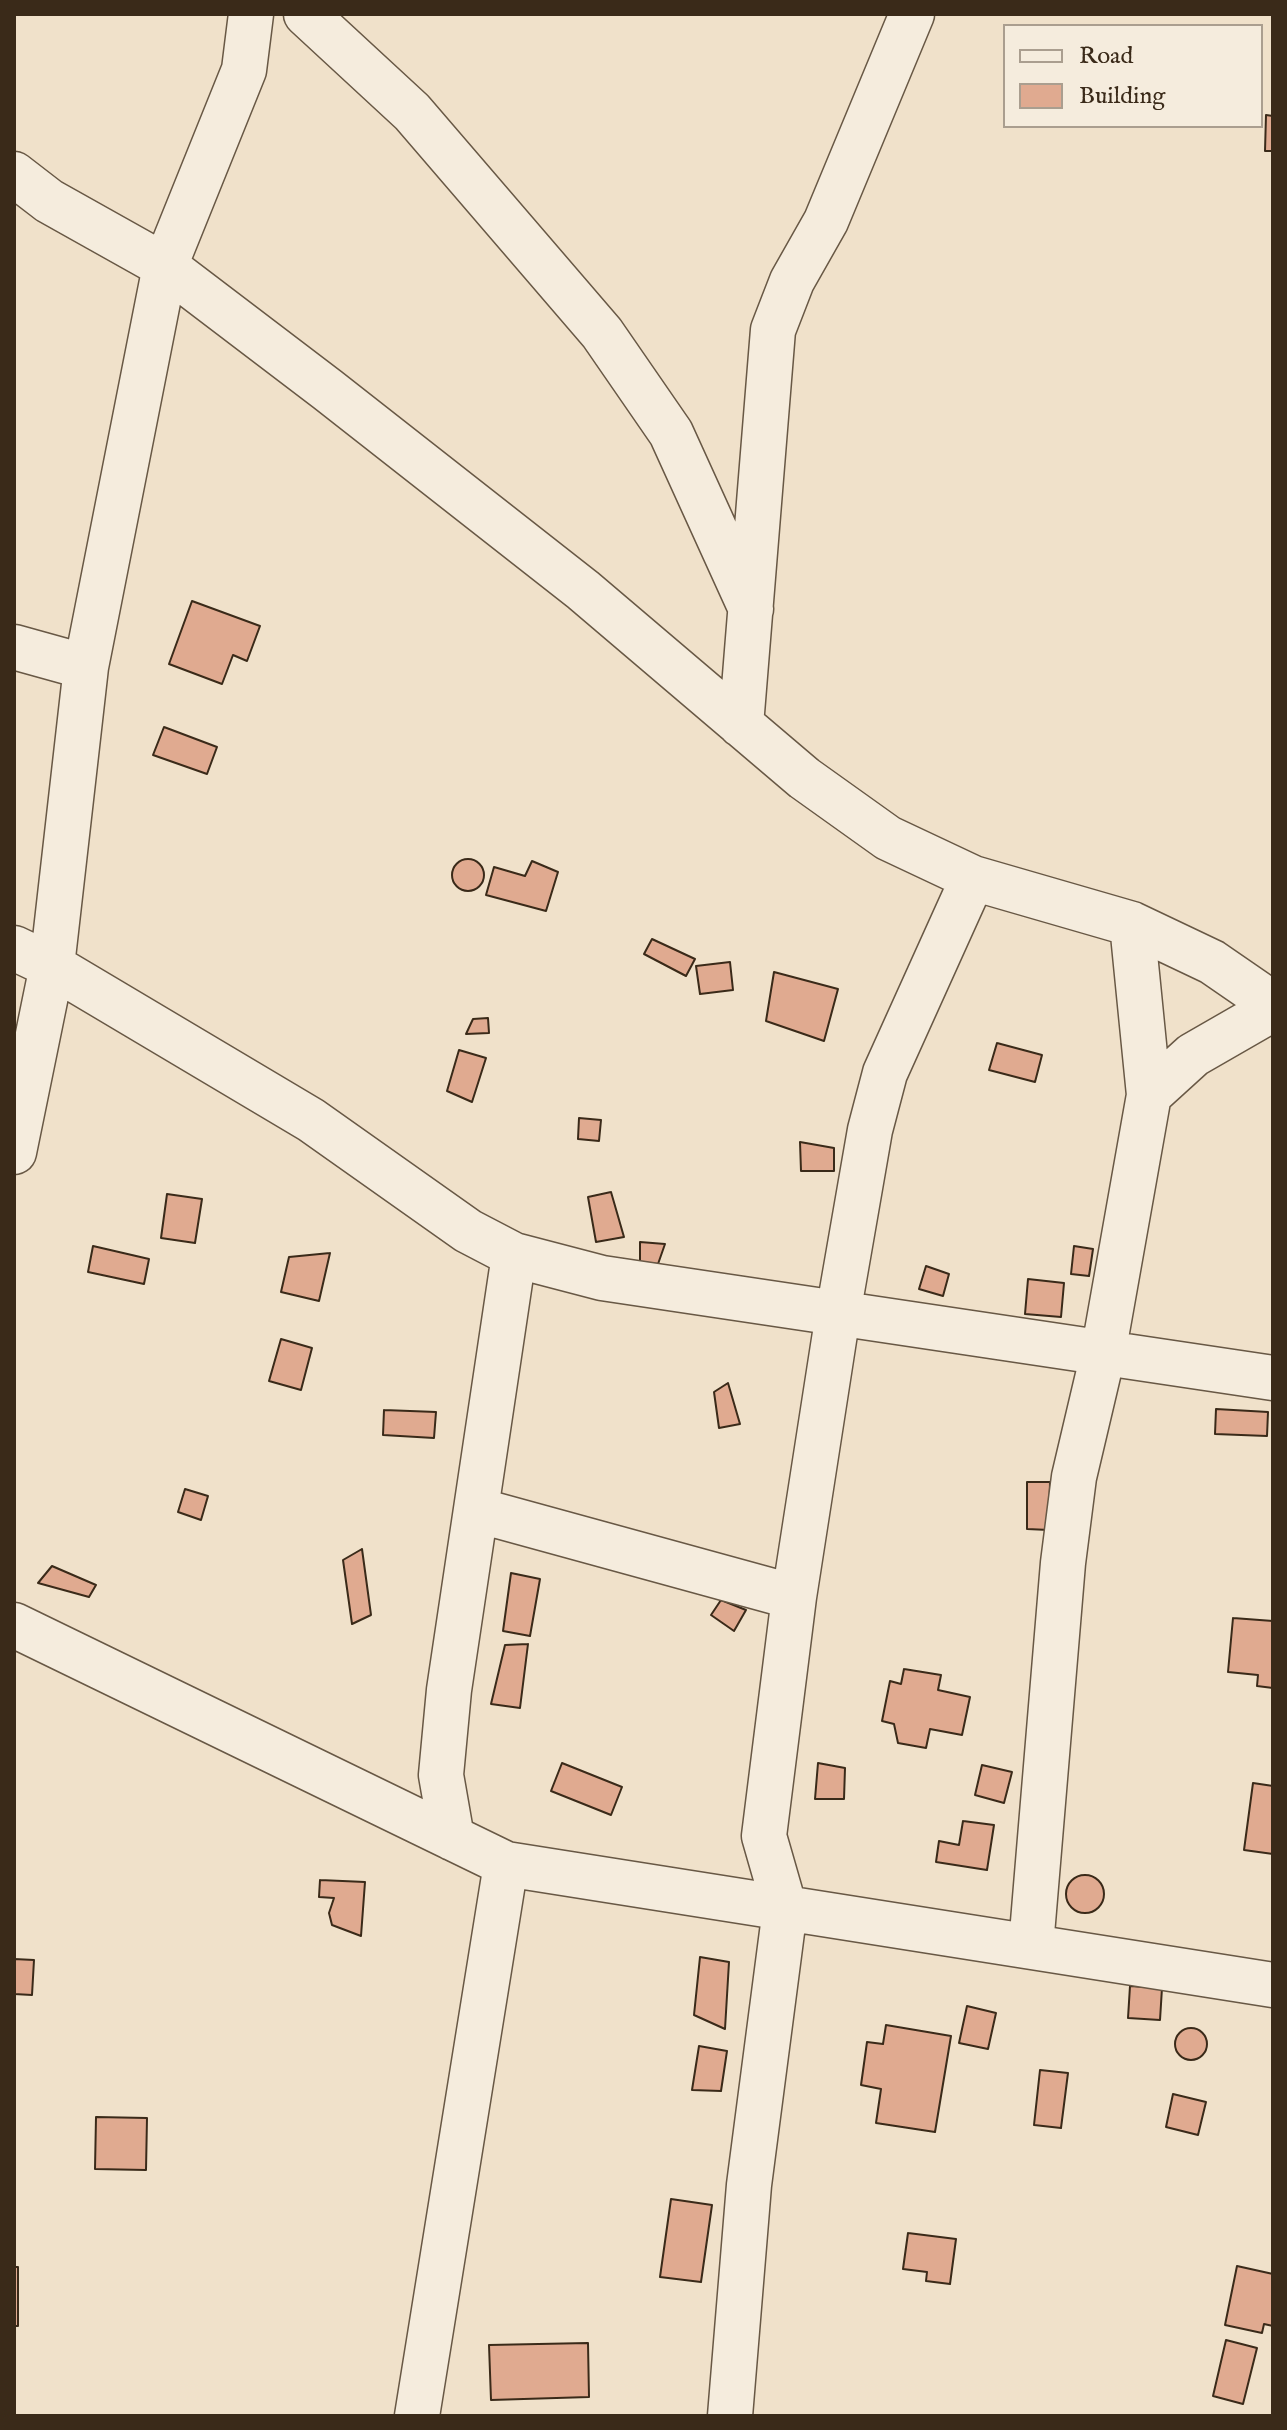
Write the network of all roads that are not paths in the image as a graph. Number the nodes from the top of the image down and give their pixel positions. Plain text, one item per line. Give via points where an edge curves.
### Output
1 (251, 14) edge
2 (306, 14) edge
3 (912, 14) edge
4 (14, 174) edge
5 (165, 266) junction
6 (751, 609) junction
7 (14, 647) edge
8 (86, 667) junction
9 (741, 725) junction
10 (973, 878) junction
11 (1132, 924) junction
12 (14, 948) edge
13 (52, 966) junction
14 (1273, 1007) edge
15 (1149, 1095) junction
16 (14, 1152) edge
17 (514, 1255) junction
18 (838, 1314) junction
19 (1103, 1354) junction
20 (1273, 1378) edge
21 (477, 1510) junction
22 (794, 1597) junction
23 (14, 1625) edge
24 (452, 1838) junction
25 (506, 1864) junction
26 (785, 1909) junction
27 (1031, 1946) junction
28 (1273, 1985) edge
29 (417, 2416) edge
30 (730, 2416) edge

1 - 5 street via 244,70
2 - 6 street via 412,112 602,333 671,433
3 - 6 street via 826,221 792,281 773,330
4 - 5 street via 49,201
5 - 8 street
5 - 9 street via 583,590
6 - 9 street
7 - 8 street
8 - 13 street
9 - 10 street via 888,838
10 - 11 street
10 - 18 street via 885,1073
11 - 14 street via 1212,962
11 - 15 street
12 - 13 street
13 - 16 street
13 - 17 street via 311,1120 468,1231
14 - 15 street via 1193,1055
15 - 19 street
17 - 18 street via 602,1278
17 - 21 street
18 - 19 street
18 - 22 street
19 - 20 street
19 - 27 street via 1074,1477 1063,1563
21 - 22 street
21 - 24 street via 441,1775
22 - 26 street via 764,1836
23 - 24 street
24 - 25 street
25 - 26 street
25 - 29 street
26 - 27 street
26 - 30 street via 749,2185
27 - 28 street

